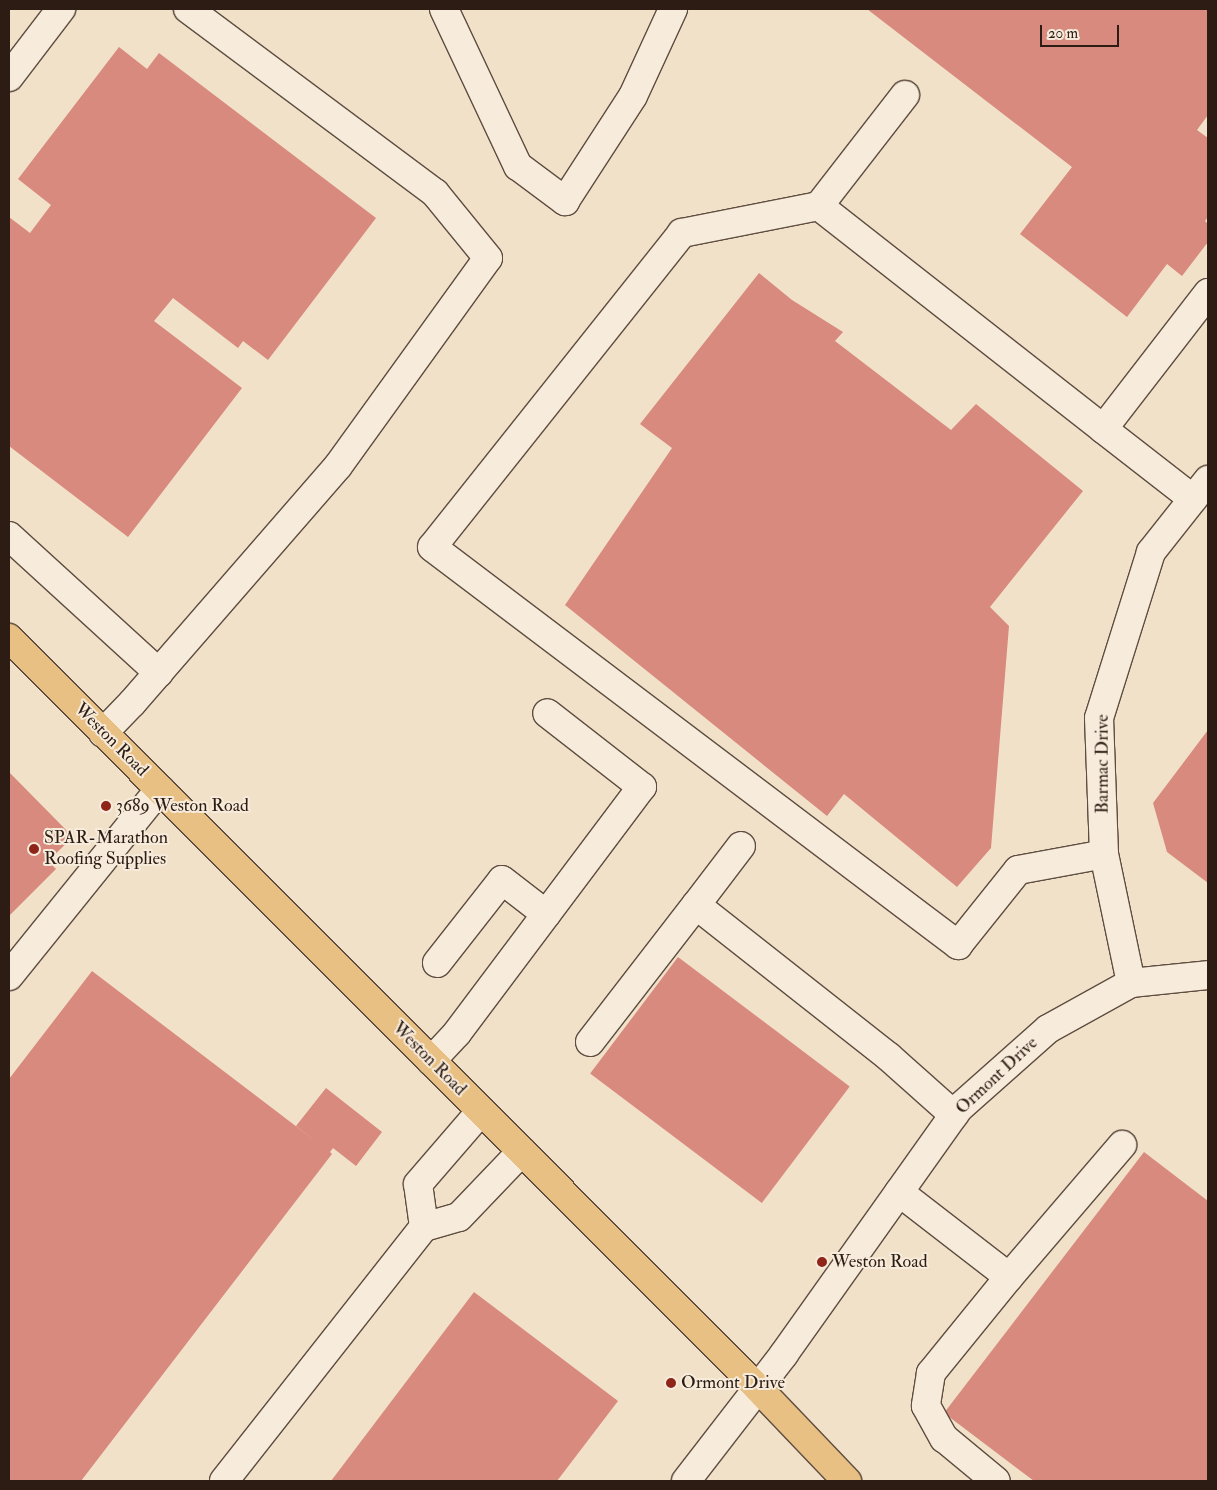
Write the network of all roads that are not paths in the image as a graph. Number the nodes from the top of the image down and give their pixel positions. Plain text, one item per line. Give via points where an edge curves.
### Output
1 (60, 9) edge
2 (188, 9) edge
3 (444, 9) edge
4 (673, 9) edge
5 (9, 76) edge
6 (905, 95) dead end
7 (819, 206) junction
8 (1208, 293) edge
9 (1103, 429) junction
10 (1201, 490) edge
11 (9, 536) edge
12 (9, 638) edge
13 (159, 673) junction
14 (547, 713) dead end
15 (104, 733) junction
16 (160, 790) junction
17 (741, 846) dead end
18 (1104, 854) junction
19 (696, 905) junction
20 (546, 914) junction
21 (437, 963) dead end
22 (1208, 975) edge
23 (9, 976) edge
24 (1131, 983) junction
25 (590, 1042) dead end
26 (431, 1060) junction
27 (482, 1111) junction
28 (954, 1115) junction
29 (1122, 1145) dead end
30 (522, 1151) junction
31 (899, 1192) junction
32 (424, 1227) junction
33 (1008, 1277) junction
34 (758, 1388) junction
35 (224, 1481) edge
36 (686, 1481) edge
37 (847, 1481) edge
38 (996, 1481) edge

1 - 5 street
2 - 13 street via 435,193 488,258 338,466
3 - 4 street via 518,166 565,201 633,96
6 - 7 street
7 - 9 street
7 - 18 street via 682,233 432,547 958,945 1018,870
8 - 9 street
9 - 10 street
10 - 18 street, Barmac Drive via 1150,552 1099,718
11 - 13 street
12 - 15 main road, Weston Road
13 - 15 street
14 - 20 street via 642,787
15 - 16 main road, Weston Road
16 - 23 street
16 - 26 main road, Weston Road
17 - 19 street
18 - 24 street, Barmac Drive
19 - 25 street
19 - 28 street via 889,1056
20 - 21 street via 502,880
20 - 26 street via 457,1033
22 - 24 street, Ormont Drive
24 - 28 street, Ormont Drive via 1048,1030
26 - 27 main road, Weston Road
27 - 30 main road, Weston Road
27 - 32 street via 418,1184
28 - 31 street, Ormont Drive
29 - 33 street
30 - 32 street via 459,1217
30 - 34 main road, Weston Road
31 - 33 street
31 - 34 street, Ormont Drive
32 - 35 street
33 - 38 street via 930,1373 926,1406 944,1438
34 - 36 street, Ormont Drive
34 - 37 main road, Weston Road

